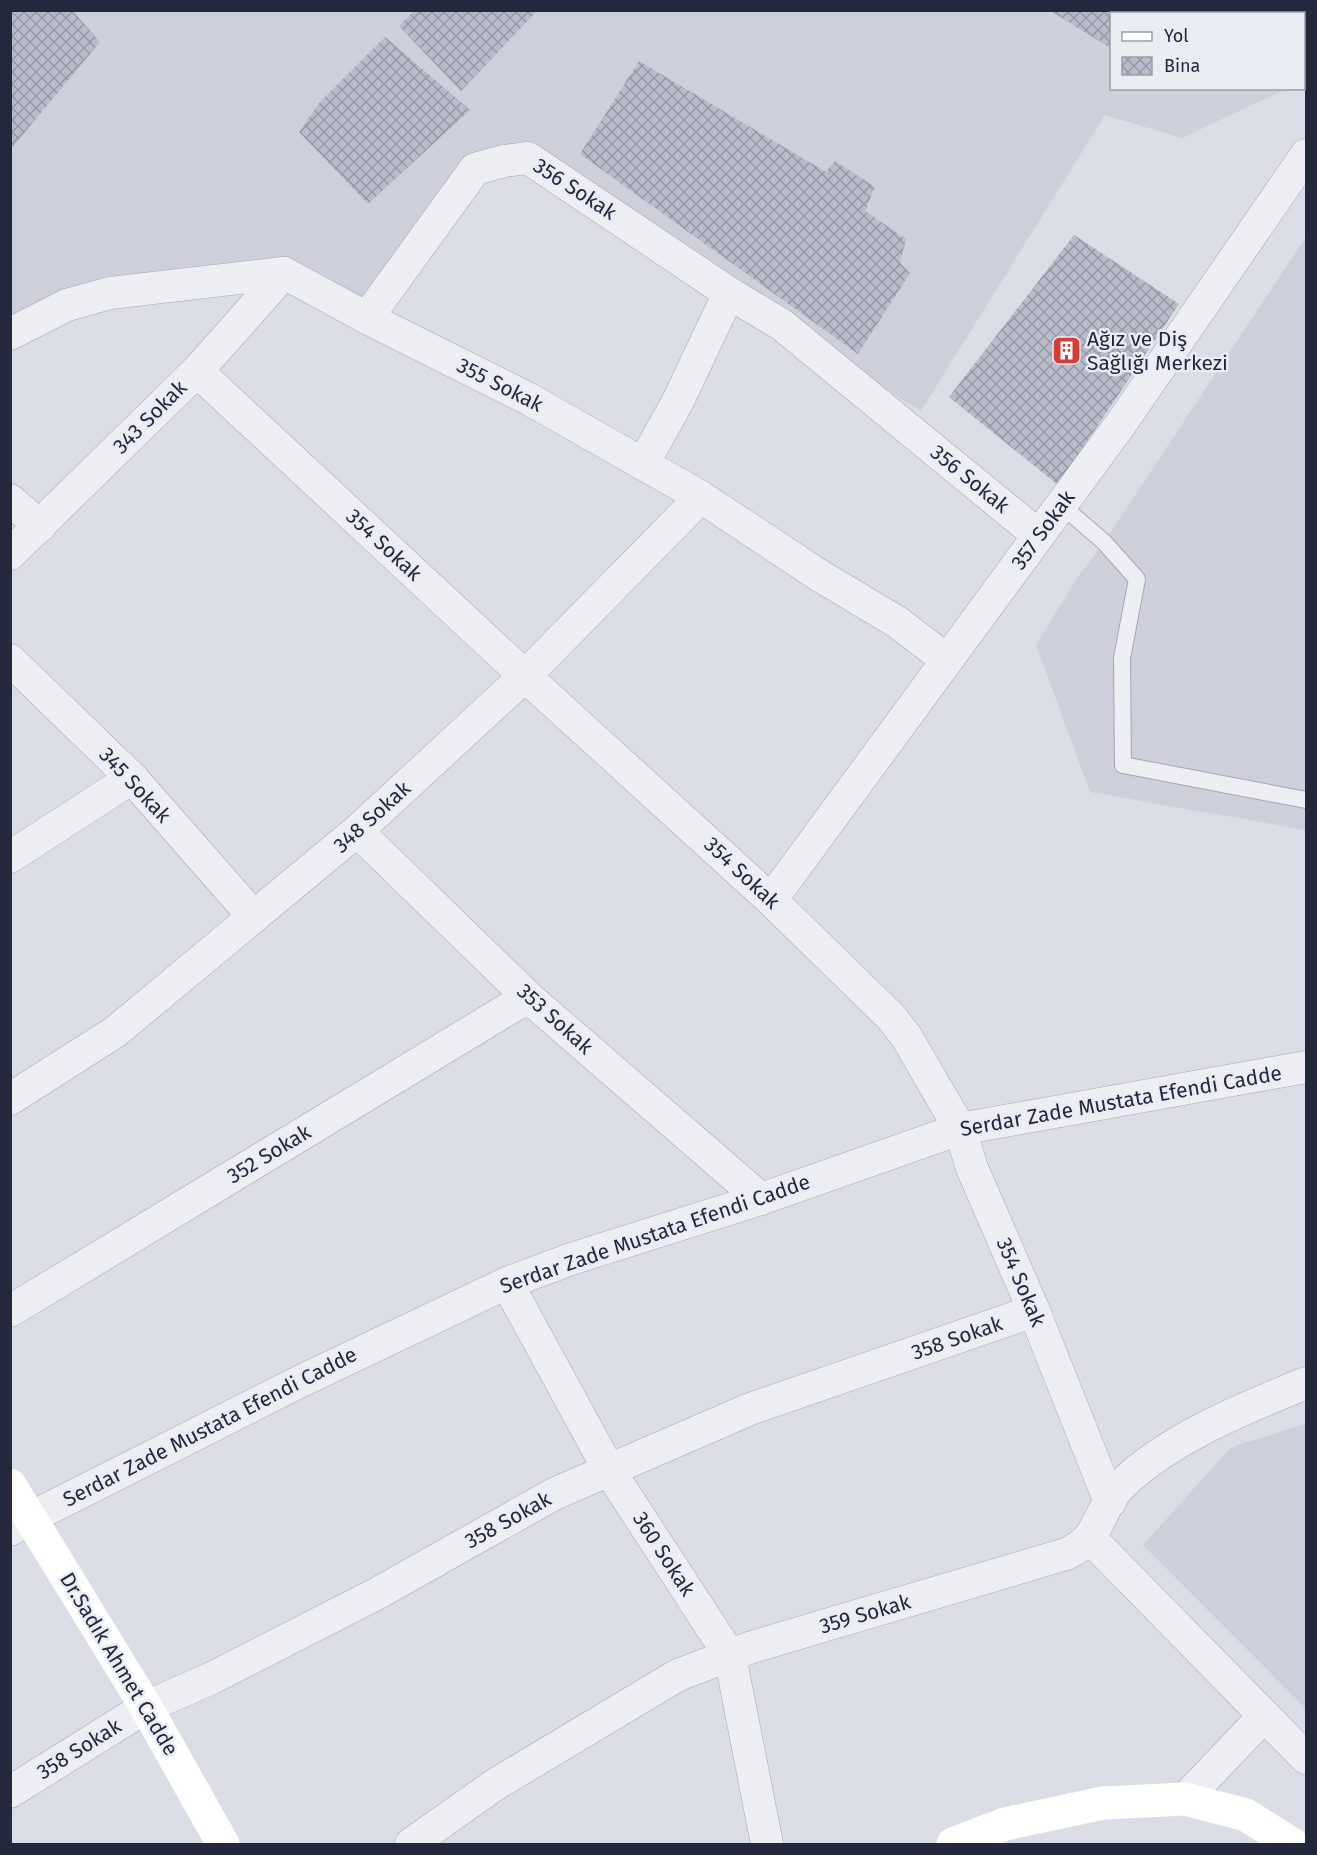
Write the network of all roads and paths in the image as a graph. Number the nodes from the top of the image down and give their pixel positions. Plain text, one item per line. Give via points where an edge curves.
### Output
1 (1306, 155) edge
2 (284, 273) junction
3 (729, 292) junction
4 (367, 318) junction
5 (10, 334) edge
6 (197, 371) junction
7 (643, 464) junction
8 (701, 497) junction
9 (10, 500) edge
10 (1061, 505) junction
11 (39, 526) junction
12 (1038, 536) junction
13 (10, 554) edge
14 (10, 660) edge
15 (947, 660) junction
16 (525, 676) junction
17 (132, 778) junction
18 (1306, 800) edge
19 (357, 831) junction
20 (10, 857) edge
21 (771, 900) junction
22 (254, 917) junction
23 (528, 997) junction
24 (1306, 1067) edge
25 (10, 1099) edge
26 (960, 1129) junction
27 (761, 1199) junction
28 (507, 1283) junction
29 (10, 1311) edge
30 (1034, 1311) junction
31 (1306, 1383) edge
32 (609, 1470) junction
33 (10, 1485) edge
34 (1110, 1502) junction
35 (20, 1524) edge
36 (1090, 1538) junction
37 (730, 1656) junction
38 (146, 1707) junction
39 (1264, 1716) junction
40 (1306, 1758) edge
41 (10, 1792) edge
42 (1185, 1799) junction
43 (223, 1845) edge
44 (411, 1845) edge
45 (767, 1845) edge
46 (953, 1845) edge
47 (1292, 1845) edge

1 - 10 street, 357 Sokak
2 - 4 street, 355 Sokak
2 - 5 street via 110,293 67,304
2 - 6 street, 343 Sokak
3 - 4 street, 356 Sokak via 528,158 475,169
3 - 7 street via 678,401
3 - 12 street, 356 Sokak via 782,325
4 - 7 street, 355 Sokak via 530,399
6 - 11 street, 343 Sokak
6 - 16 street, 354 Sokak
7 - 8 street, 355 Sokak
8 - 15 street, 355 Sokak via 897,622
8 - 16 street, 348 Sokak
9 - 11 street
10 - 12 street, 357 Sokak
10 - 18 lane via 1104,542 1137,579 1122,658 1123,765
11 - 13 street, 343 Sokak
12 - 15 street, 357 Sokak
14 - 17 street, 345 Sokak
15 - 21 street, 357 Sokak
16 - 19 street, 348 Sokak
16 - 21 street, 354 Sokak
17 - 20 street
17 - 22 street, 345 Sokak
19 - 22 street, 348 Sokak
19 - 23 street, 353 Sokak
21 - 26 street, 354 Sokak via 891,1017
22 - 25 street, 348 Sokak via 115,1032
23 - 27 street, 353 Sokak
23 - 29 street, 352 Sokak
24 - 26 street, Serdar Zade Mustata Efendi Cadde
26 - 27 street, Serdar Zade Mustata Efendi Cadde
26 - 30 street, 354 Sokak via 972,1168
27 - 28 street, Serdar Zade Mustata Efendi Cadde via 571,1258
28 - 32 street, 360 Sokak
28 - 35 street, Serdar Zade Mustata Efendi Cadde via 288,1387
30 - 32 street, 358 Sokak via 750,1409
30 - 34 street, 354 Sokak
31 - 34 street, 359 Sokak via 1230,1414 1182,1441 1133,1475
32 - 37 street, 360 Sokak
32 - 38 street, 358 Sokak via 554,1494 336,1615
33 - 35 street, Dr.Sadık Ahmet Cadde
34 - 36 street, 359 Sokak
35 - 38 street, Dr.Sadık Ahmet Cadde
36 - 37 street, 359 Sokak via 1066,1554
36 - 39 street
37 - 44 street, 359 Sokak via 678,1676 496,1784
37 - 45 street, 360 Sokak
38 - 41 street, 358 Sokak
38 - 43 street, Dr.Sadık Ahmet Cadde
39 - 40 street
39 - 42 street
42 - 46 street via 1103,1803 1005,1824
42 - 47 street via 1246,1815

